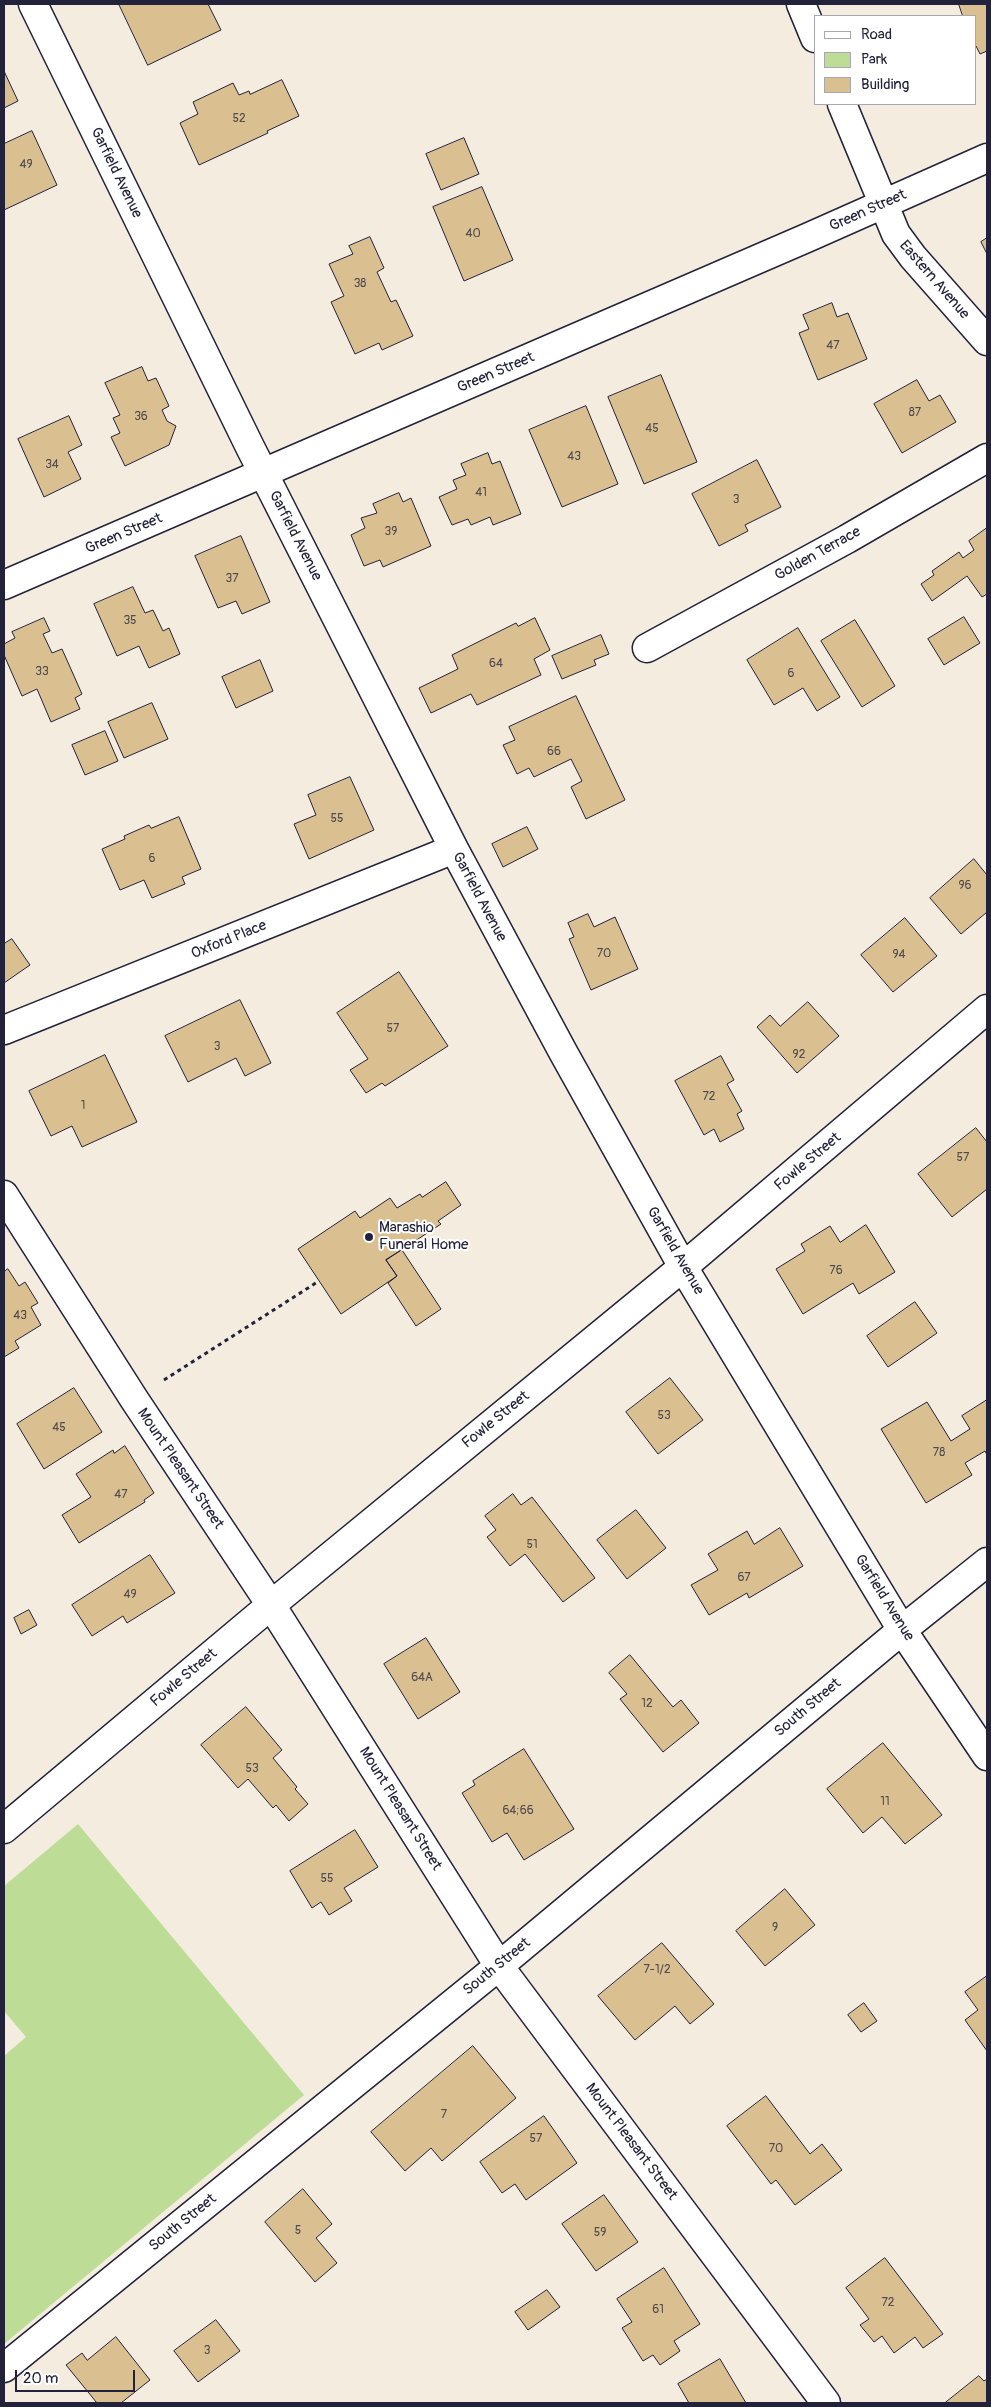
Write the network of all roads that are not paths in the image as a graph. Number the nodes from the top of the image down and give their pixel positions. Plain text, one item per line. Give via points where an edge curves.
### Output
1 (32, 4) edge
2 (801, 4) edge
3 (814, 36) edge
4 (842, 105) edge
5 (987, 158) edge
6 (884, 204) junction
7 (987, 340) edge
8 (987, 458) edge
9 (264, 474) junction
10 (4, 585) edge
11 (647, 648) dead end
12 (454, 849) junction
13 (987, 1010) edge
14 (4, 1030) edge
15 (7, 1207) edge
16 (683, 1267) junction
17 (987, 1562) edge
18 (271, 1605) junction
19 (902, 1630) junction
20 (987, 1756) edge
21 (4, 1829) edge
22 (499, 1966) junction
23 (4, 2368) edge
24 (826, 2403) edge

1 - 9 street, Garfield Avenue
2 - 3 street
4 - 6 street, Eastern Avenue
5 - 6 street, Green Street
6 - 7 street, Eastern Avenue via 896,234 906,248
6 - 9 street, Green Street
8 - 11 street, Golden Terrace
9 - 10 street, Green Street
9 - 12 street, Garfield Avenue
12 - 14 street, Oxford Place
12 - 16 street, Garfield Avenue
13 - 16 street, Fowle Street
15 - 18 street, Mount Pleasant Street
16 - 18 street, Fowle Street
16 - 19 street, Garfield Avenue
17 - 19 street, South Street
18 - 21 street, Fowle Street
18 - 22 street, Mount Pleasant Street
19 - 20 street, Garfield Avenue
19 - 22 street, South Street
22 - 23 street, South Street
22 - 24 street, Mount Pleasant Street

